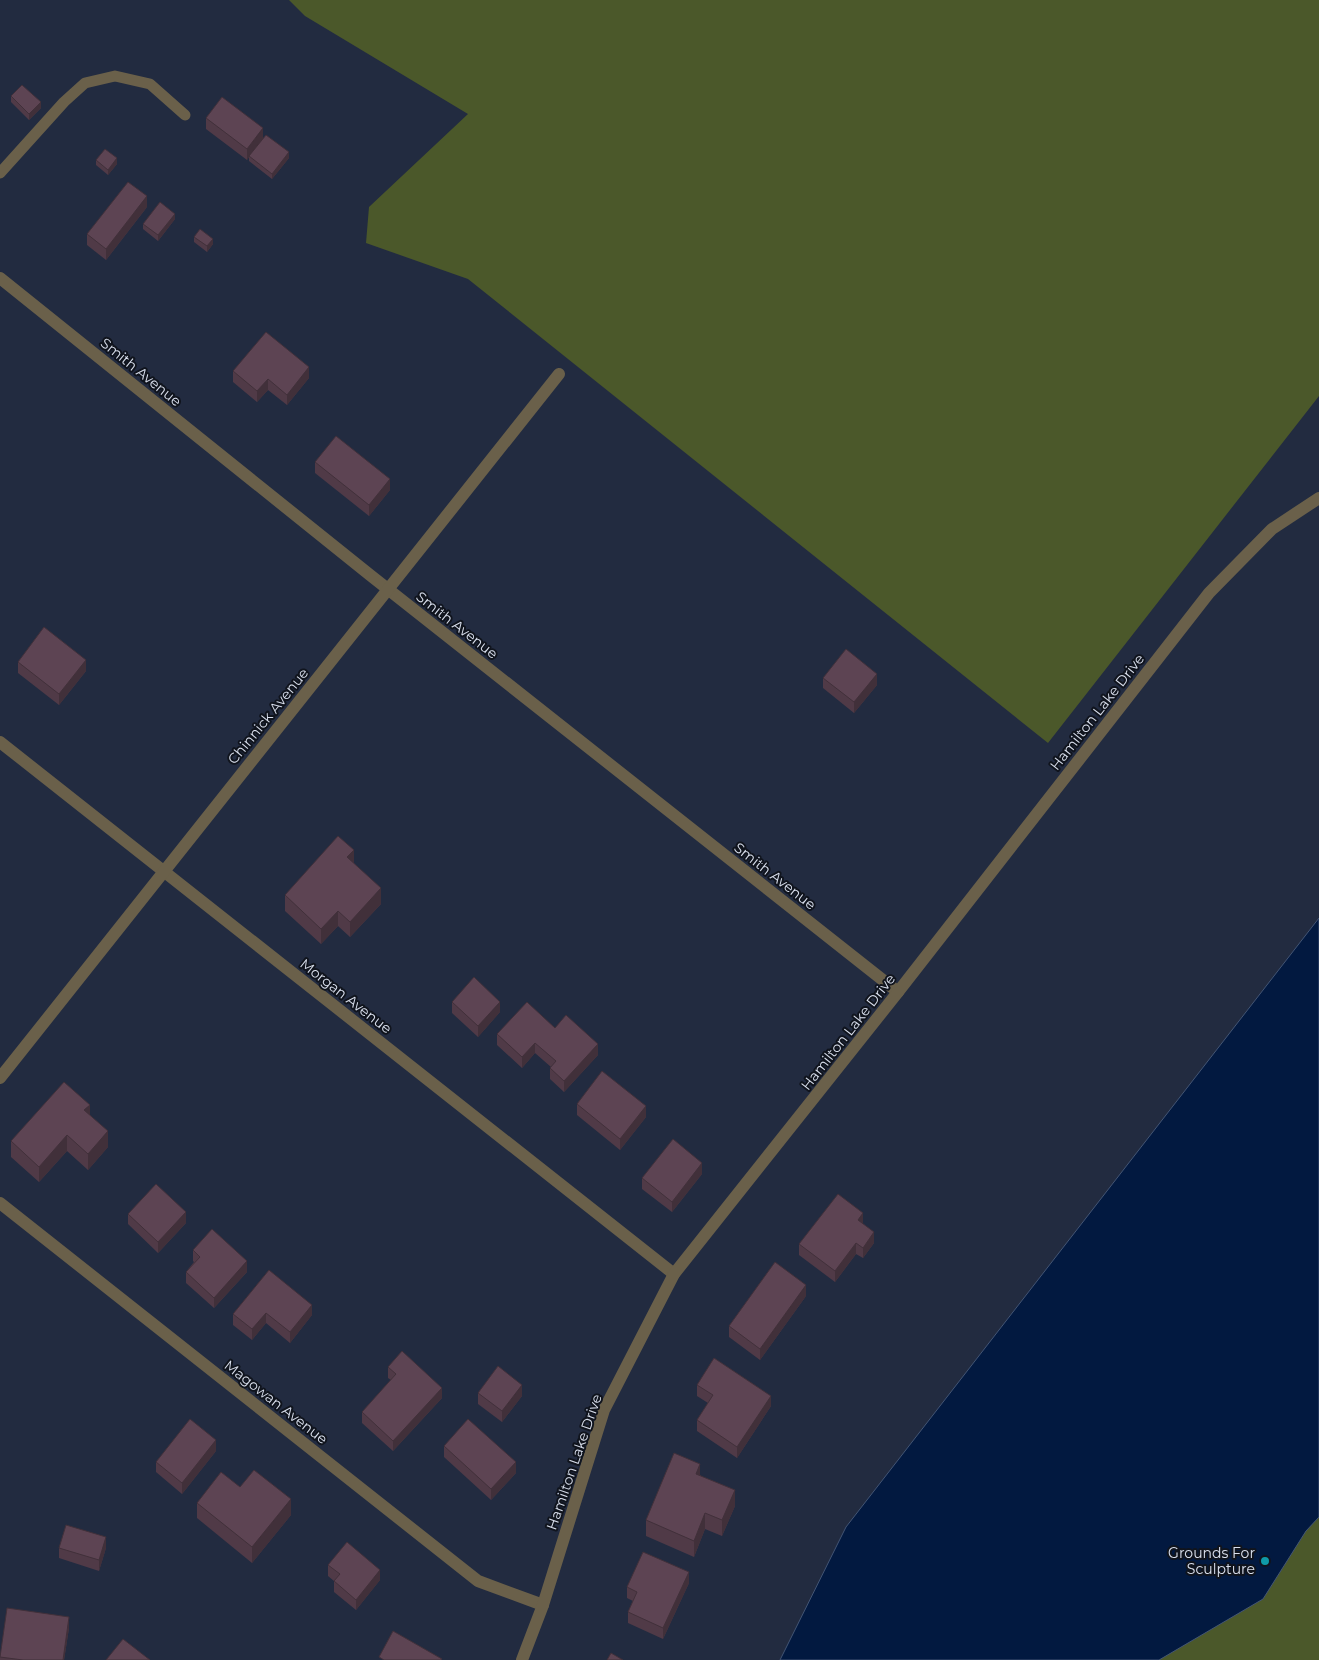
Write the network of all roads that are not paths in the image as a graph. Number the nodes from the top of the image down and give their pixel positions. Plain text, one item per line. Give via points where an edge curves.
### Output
1 (185, 115) dead end
2 (0, 173) edge
3 (0, 278) edge
4 (559, 374) dead end
5 (1319, 498) edge
6 (389, 590) junction
7 (0, 742) edge
8 (163, 871) junction
9 (898, 992) junction
10 (0, 1078) edge
11 (0, 1203) edge
12 (674, 1274) junction
13 (543, 1605) junction
14 (522, 1660) edge

1 - 2 lane via 150,84 115,76 85,83
3 - 6 street, Smith Avenue
4 - 6 street, Chinnick Avenue
5 - 9 street, Hamilton Lake Drive via 1272,530 1209,593
6 - 8 street, Chinnick Avenue
6 - 9 street, Smith Avenue
7 - 8 street, Morgan Avenue
8 - 10 street, Chinnick Avenue
8 - 12 street, Morgan Avenue
9 - 12 street, Hamilton Lake Drive
11 - 13 street, Magowan Avenue via 478,1582
12 - 13 street, Hamilton Lake Drive via 604,1410
13 - 14 street, Hamilton Lake Drive

